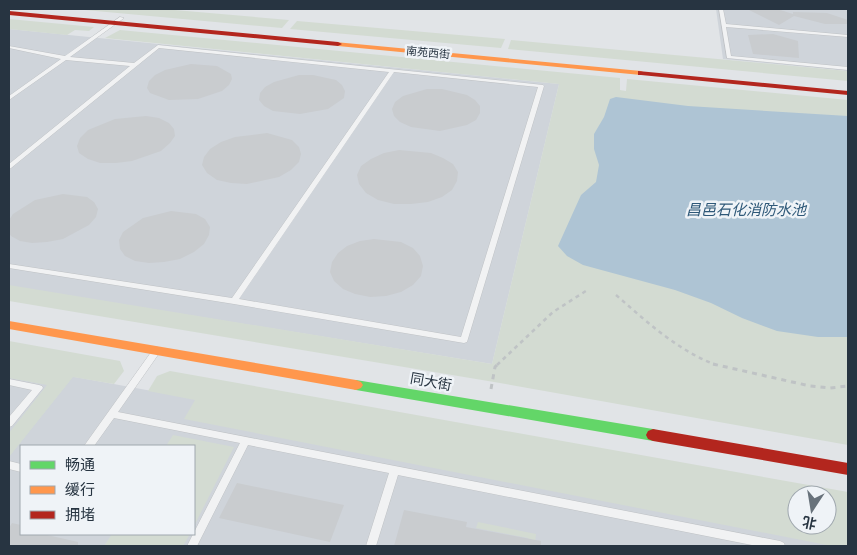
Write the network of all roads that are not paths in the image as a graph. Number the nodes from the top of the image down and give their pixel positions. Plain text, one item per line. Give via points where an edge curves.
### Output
1 (28, 9) edge
2 (721, 9) edge
3 (9, 13) edge
4 (118, 20) junction
5 (724, 25) junction
6 (848, 36) edge
7 (9, 47) edge
8 (65, 58) junction
9 (136, 65) junction
10 (848, 69) edge
11 (392, 71) junction
12 (848, 86) edge
13 (848, 93) edge
14 (9, 98) edge
15 (9, 167) edge
16 (9, 266) edge
17 (234, 301) junction
18 (9, 324) edge
19 (157, 350) junction
20 (9, 382) edge
21 (112, 414) junction
22 (9, 423) edge
23 (246, 440) junction
24 (90, 445) edge
25 (848, 469) edge
26 (395, 470) junction
27 (192, 546) edge
28 (371, 546) edge
29 (780, 546) edge

1 - 4 main road, 南苑西街
2 - 5 lane
3 - 4 main road, 南苑西街
4 - 8 lane
4 - 12 main road, 南苑西街
4 - 13 main road, 南苑西街
5 - 6 lane
5 - 10 lane via 730,57
7 - 8 lane
8 - 9 lane
8 - 14 lane
9 - 11 lane via 158,46
9 - 15 lane
11 - 17 lane
11 - 17 lane via 541,86 464,340
16 - 17 lane
18 - 19 main road, 同大街
19 - 21 lane
19 - 25 main road, 同大街
20 - 22 lane via 39,388
21 - 23 lane
21 - 24 lane
23 - 26 lane
23 - 27 lane
26 - 28 lane
26 - 29 lane

